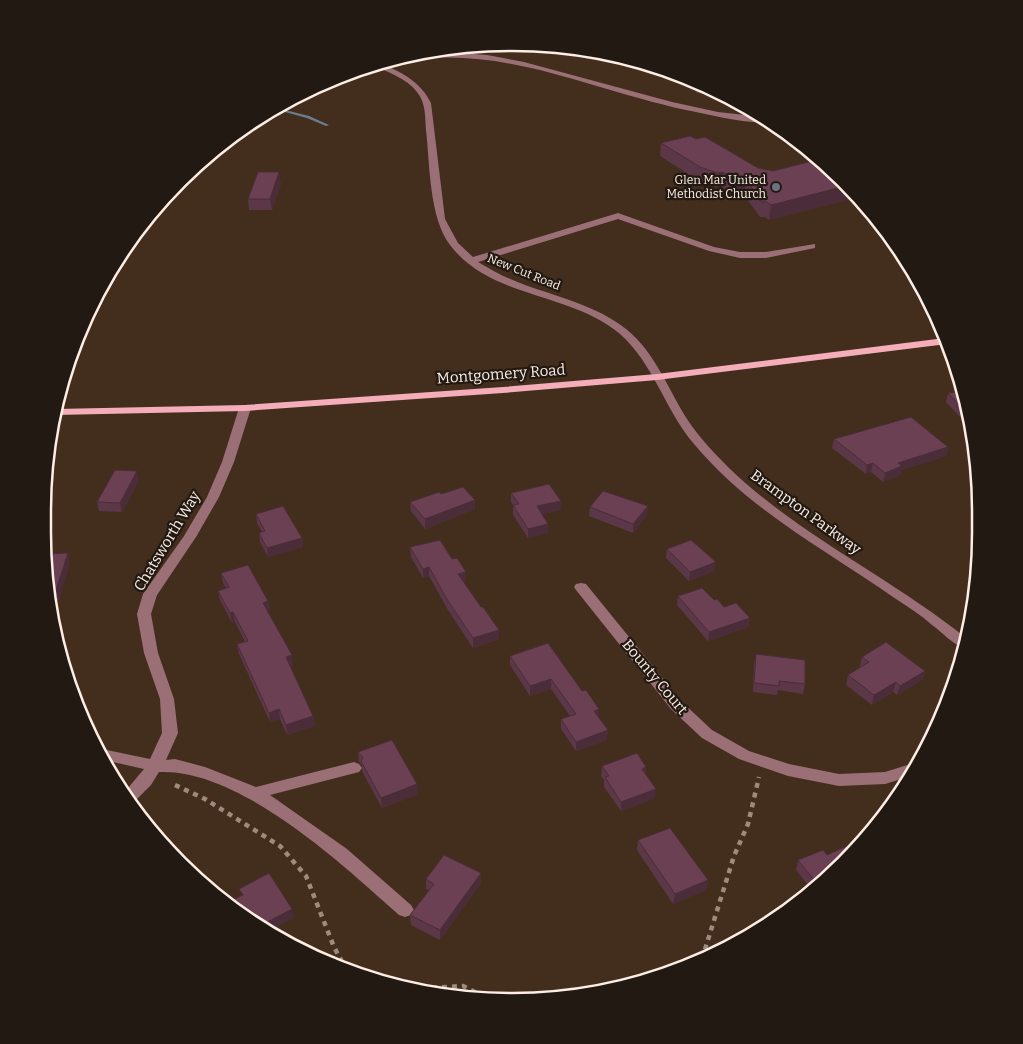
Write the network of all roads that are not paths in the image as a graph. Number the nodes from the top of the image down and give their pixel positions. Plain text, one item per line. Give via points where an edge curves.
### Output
1 (444, 56) edge
2 (386, 69) edge
3 (745, 118) joint
4 (751, 119) edge
5 (812, 246) dead end
6 (470, 261) junction
7 (940, 343) edge
8 (657, 377) junction
9 (245, 408) junction
10 (62, 412) edge
11 (580, 587) dead end
12 (959, 639) edge
13 (109, 755) edge
14 (154, 766) junction
15 (354, 768) dead end
16 (904, 772) edge
17 (255, 793) junction
18 (133, 794) edge
19 (405, 910) dead end

1 - 3 street via 489,59 560,73 670,104
2 - 6 street, New Cut Road via 406,78 424,93 441,219 447,235
3 - 4 street
5 - 6 street via 766,255 740,255 618,216
6 - 8 street, New Cut Road via 507,281 594,314 614,326 640,348
7 - 8 main road, Montgomery Road
8 - 9 main road, Montgomery Road
8 - 12 street, Brampton Parkway via 686,426 706,451 746,489 809,538 923,611
9 - 10 main road, Montgomery Road
9 - 14 street, Chatsworth Way via 213,497 150,594 144,614 151,653 167,699 170,733
11 - 16 street, Bounty Court via 676,705 707,734 763,762 839,780 885,778
13 - 14 street
14 - 17 street via 176,766 205,772
14 - 18 street, Chatsworth Way
15 - 17 street
17 - 19 street via 341,854

